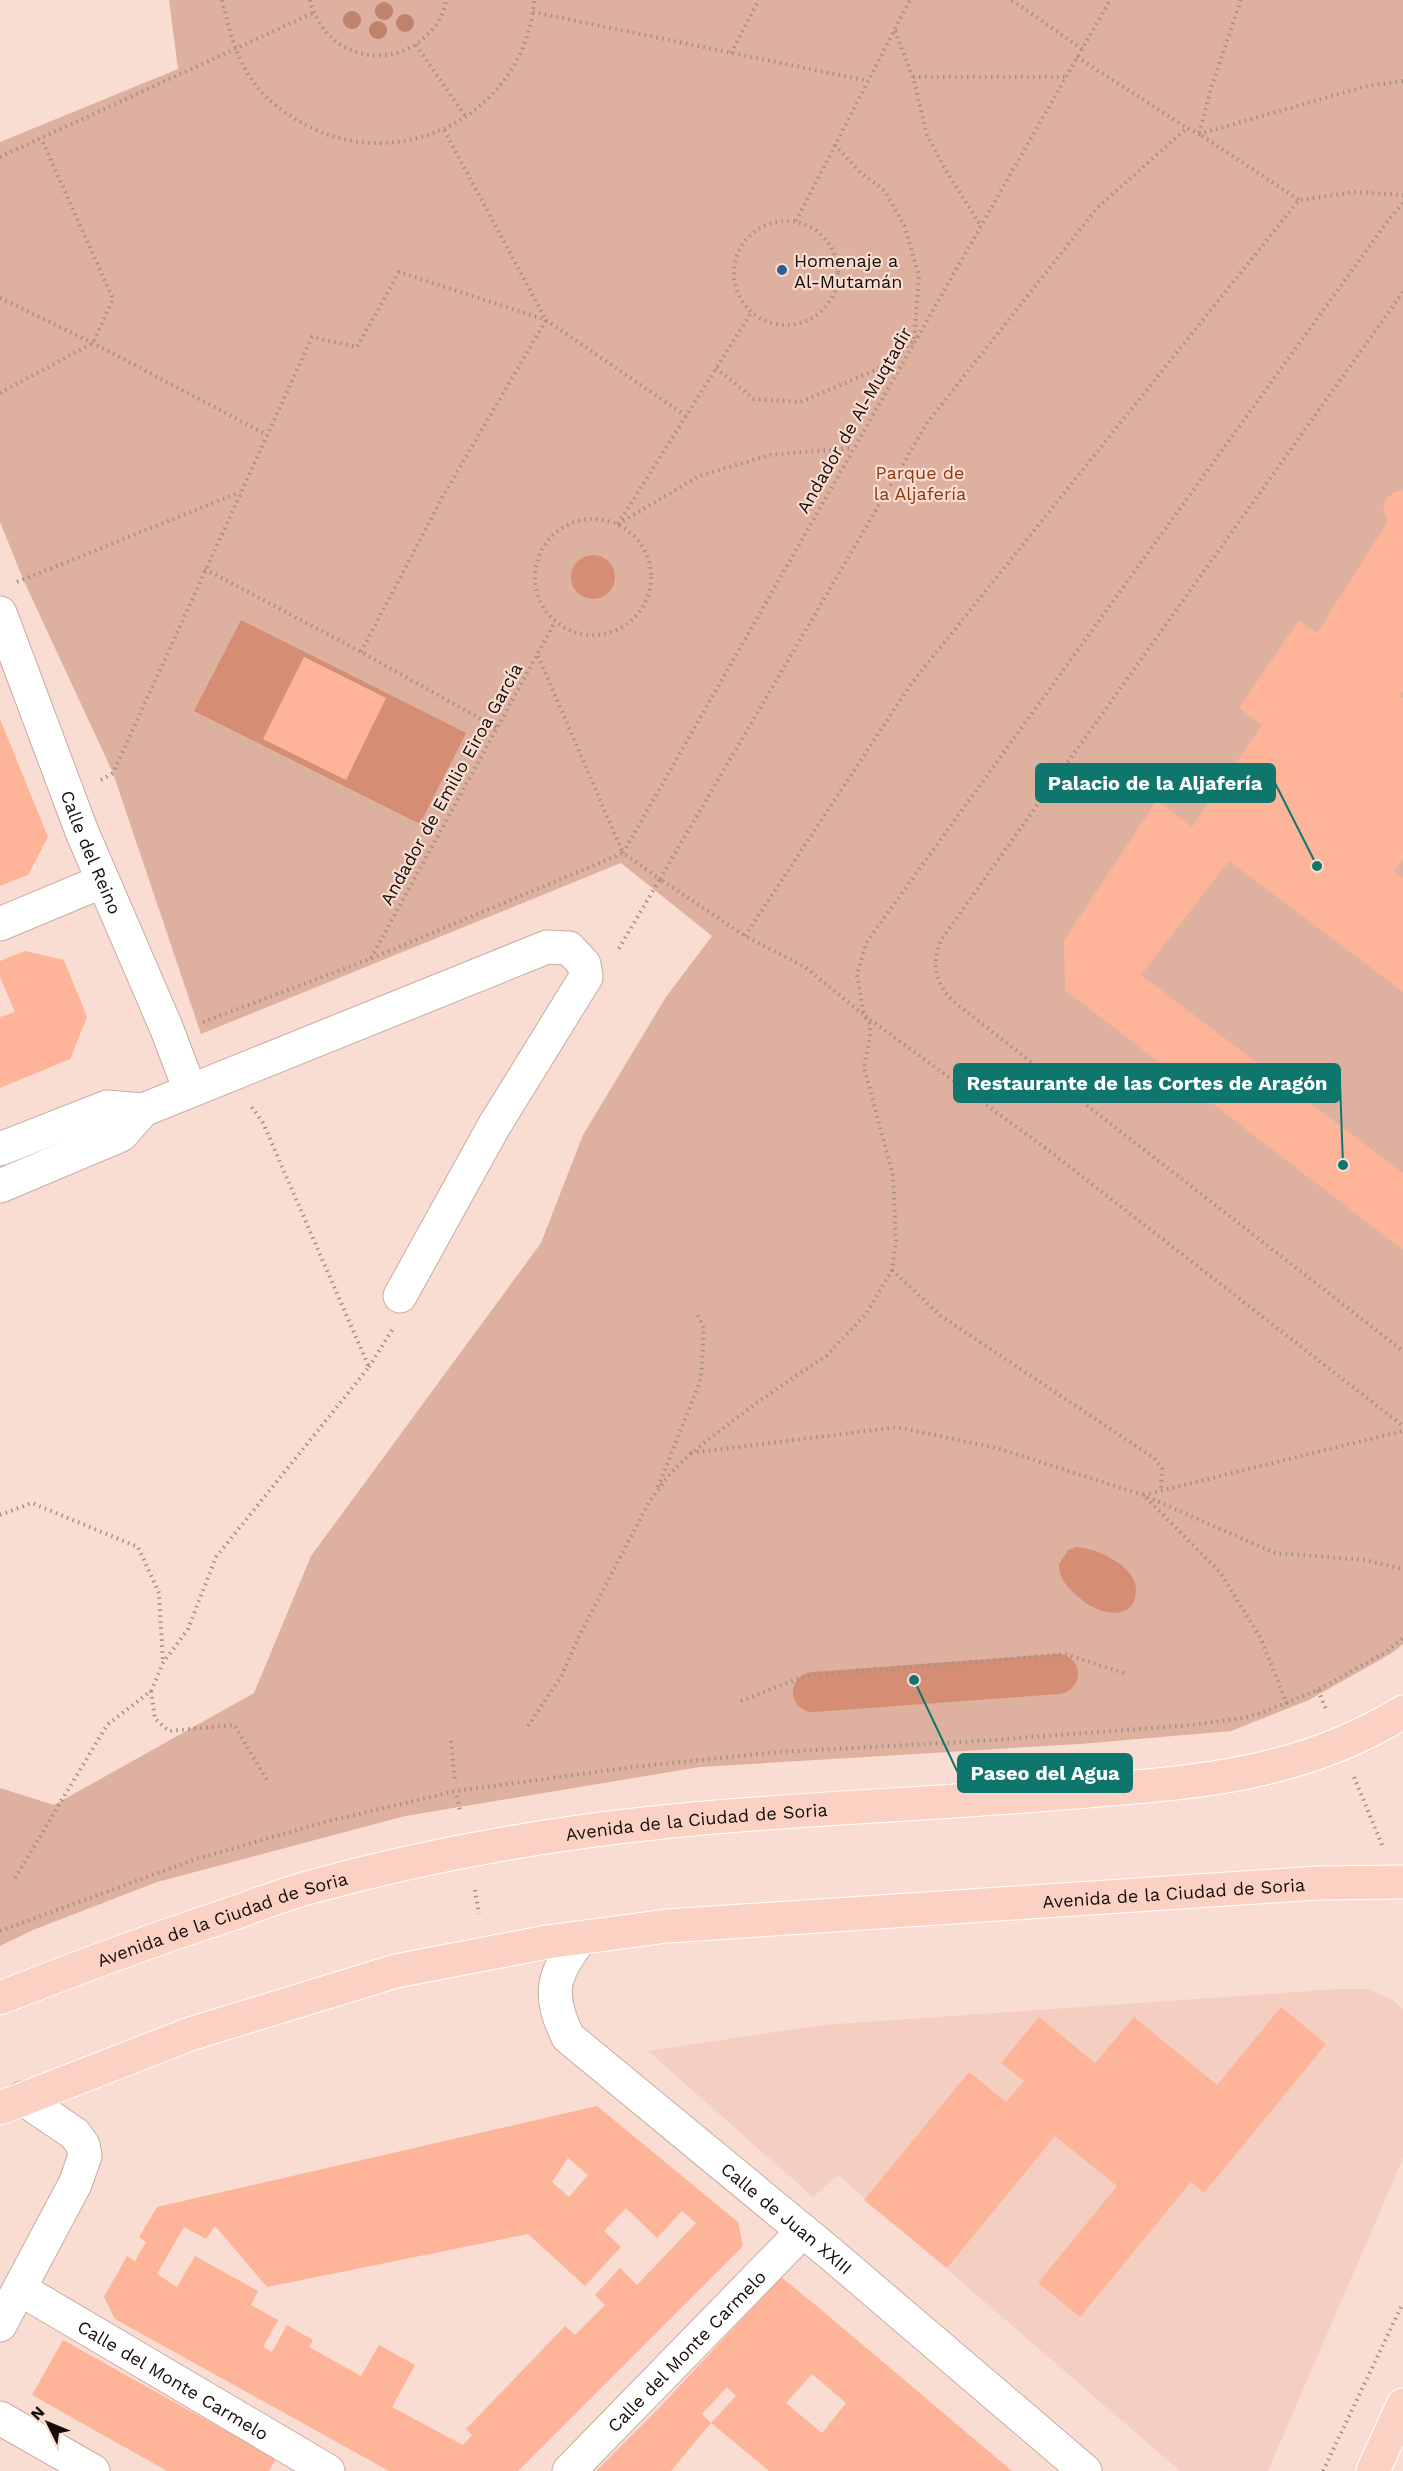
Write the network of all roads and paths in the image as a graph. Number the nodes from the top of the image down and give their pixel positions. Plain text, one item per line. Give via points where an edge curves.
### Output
1 (222, 0) edge
2 (310, 0) edge
3 (446, 0) edge
4 (534, 0) edge
5 (759, 0) edge
6 (910, 0) edge
7 (1012, 0) edge
8 (1110, 0) edge
9 (1241, 0) edge
10 (533, 12) junction
11 (313, 13) junction
12 (895, 30) junction
13 (416, 45) junction
14 (234, 49) junction
15 (1082, 49) junction
16 (731, 53) junction
17 (1077, 57) junction
18 (913, 77) junction
19 (1065, 77) junction
20 (868, 81) junction
21 (1403, 81) edge
22 (466, 117) junction
23 (1187, 128) junction
24 (444, 130) junction
25 (1199, 134) junction
26 (41, 138) junction
27 (835, 145) junction
28 (0, 157) edge
29 (1403, 195) edge
30 (1299, 200) junction
31 (1403, 203) edge
32 (796, 221) junction
33 (981, 226) junction
34 (1403, 292) edge
35 (0, 298) edge
36 (751, 313) junction
37 (546, 320) junction
38 (914, 341) junction
39 (93, 343) junction
40 (716, 368) junction
41 (0, 393) edge
42 (686, 416) junction
43 (267, 435) junction
44 (854, 448) junction
45 (240, 492) junction
46 (618, 524) junction
47 (205, 569) junction
48 (14, 583) dead end
49 (0, 613) edge
50 (555, 622) junction
51 (361, 652) junction
52 (537, 655) junction
53 (497, 728) junction
54 (95, 783) dead end
55 (623, 854) junction
56 (660, 879) junction
57 (103, 881) junction
58 (0, 924) edge
59 (745, 936) junction
60 (370, 958) junction
61 (864, 1015) junction
62 (193, 1026) dead end
63 (229, 1075) junction
64 (190, 1090) junction
65 (143, 1110) junction
66 (0, 1149) edge
67 (0, 1186) edge
68 (892, 1270) junction
69 (400, 1296) dead end
70 (696, 1312) dead end
71 (1403, 1351) edge
72 (1403, 1426) edge
73 (1403, 1431) edge
74 (691, 1453) junction
75 (1161, 1491) junction
76 (656, 1493) junction
77 (1143, 1495) junction
78 (0, 1515) edge
79 (1403, 1569) edge
80 (1403, 1638) edge
81 (163, 1663) junction
82 (1127, 1674) dead end
83 (151, 1691) junction
84 (741, 1701) dead end
85 (1287, 1704) dead end
86 (1325, 1707) dead end
87 (1403, 1712) edge
88 (528, 1726) dead end
89 (451, 1741) dead end
90 (1355, 1779) dead end
91 (267, 1780) dead end
92 (455, 1783) dead end
93 (457, 1796) dead end
94 (460, 1811) dead end
95 (1382, 1846) dead end
96 (15, 1878) dead end
97 (1403, 1882) edge
98 (475, 1890) dead end
99 (480, 1914) dead end
100 (581, 1938) junction
101 (0, 1998) edge
102 (11, 2103) edge
103 (803, 2231) junction
104 (20, 2289) junction
105 (1403, 2303) edge
106 (0, 2325) edge
107 (1403, 2404) edge
108 (0, 2418) edge
109 (93, 2471) edge
110 (328, 2471) edge
111 (568, 2471) edge
112 (1085, 2471) edge
113 (1323, 2471) edge
114 (1373, 2471) edge

1 - 14 path
2 - 11 path
3 - 13 path via 434,29
4 - 10 path
5 - 16 path
6 - 12 path
7 - 15 path
8 - 15 path, Andador de Al-Muqtadir
9 - 25 path
10 - 16 path
10 - 22 path via 521,53 504,80
11 - 13 path via 326,33 346,48 369,56 393,54
11 - 14 path
12 - 18 path
12 - 20 path
13 - 22 path
14 - 24 path via 256,85 286,114 322,134 363,143 404,142
14 - 26 path
15 - 17 path, Andador de Al-Muqtadir
16 - 20 path
17 - 19 path, Andador de Al-Muqtadir
17 - 23 path
18 - 19 path
18 - 33 path via 927,135
19 - 33 path, Andador de Al-Muqtadir
20 - 27 path
21 - 25 path via 1367,86
22 - 24 path
23 - 25 path
23 - 56 path via 1097,208 927,423
24 - 37 path
25 - 30 path
26 - 28 path
26 - 39 path via 113,299
27 - 32 path
27 - 38 path via 885,191 905,227 919,276
29 - 30 path via 1356,192
30 - 59 path via 911,684
31 - 61 path via 866,943 857,975
32 - 36 path via 762,225 739,250 734,284
32 - 36 path via 819,232 834,253 838,270 836,288 816,316 801,324 766,322
33 - 38 path, Andador de Al-Muqtadir
34 - 71 path via 941,940 934,964 936,978 954,1002
35 - 39 path
36 - 40 path
37 - 42 path
37 - 43 path via 399,272 357,347 312,337
37 - 51 path via 443,496
38 - 40 path via 878,369 800,402 754,399
38 - 44 path, Andador de Al-Muqtadir
39 - 41 path
39 - 43 path
40 - 42 path
42 - 46 path
43 - 45 path
44 - 46 path via 770,454 699,476
44 - 55 path, Andador de Al-Muqtadir
45 - 47 path
45 - 48 path
46 - 50 path via 600,519 581,520 564,526 549,538 534,572 543,608
46 - 50 path via 634,536 651,571 650,591 642,609 611,633 592,636 572,632
47 - 51 path
47 - 54 path via 113,772
49 - 57 street, Calle del Reino
50 - 52 path, Andador de Emilio Eiroa García
51 - 53 path
52 - 53 path, Andador de Emilio Eiroa García
52 - 55 path
53 - 60 path, Andador de Emilio Eiroa García
55 - 56 path
55 - 60 path
56 - 59 path
57 - 58 street
57 - 64 street, Calle del Reino
59 - 61 path via 805,967
60 - 62 path
61 - 68 path via 870,1024 870,1037 864,1067 893,1176 896,1241
61 - 72 path via 1052,1153
63 - 64 street
63 - 69 street via 548,947 569,948 584,964 586,977 494,1126
63 - 81 path via 263,1123 369,1367 216,1557 188,1629
64 - 65 street
65 - 66 street via 107,1107
65 - 67 street via 121,1135
68 - 74 path via 866,1314 827,1355
68 - 75 path via 941,1316 1154,1458 1162,1468
70 - 76 path via 704,1328 701,1379
73 - 75 path
74 - 76 path
74 - 77 path via 897,1427 1000,1449
75 - 77 path
76 - 88 path via 562,1675
77 - 79 path via 1275,1553 1365,1560
77 - 85 path via 1220,1572 1261,1639
78 - 81 path via 32,1503 138,1547 159,1593
80 - 86 path via 1386,1652 1318,1690
81 - 83 path
82 - 84 path via 1065,1654 805,1676
83 - 91 path via 155,1719 169,1731 234,1725
83 - 96 path via 107,1725
87 - 101 main road, Avenida de la Ciudad de Soria via 1341,1745 1232,1776 996,1799 663,1822 553,1836 435,1858 305,1889
89 - 92 path
90 - 95 path
93 - 94 path
97 - 100 main road, Avenida de la Ciudad de Soria via 1318,1884 667,1926
98 - 99 path
100 - 102 main road, Avenida de la Ciudad de Soria via 396,1971 190,2034
100 - 103 street, Calle de Juan XXIII via 559,1968 556,1980 557,2010 568,2037
102 - 104 street via 75,2134 85,2156 75,2184
103 - 111 street, Calle del Monte Carmelo
103 - 112 street, Calle de Juan XXIII
104 - 106 street
104 - 110 street, Calle del Monte Carmelo
105 - 113 path
107 - 114 main road
108 - 109 street

